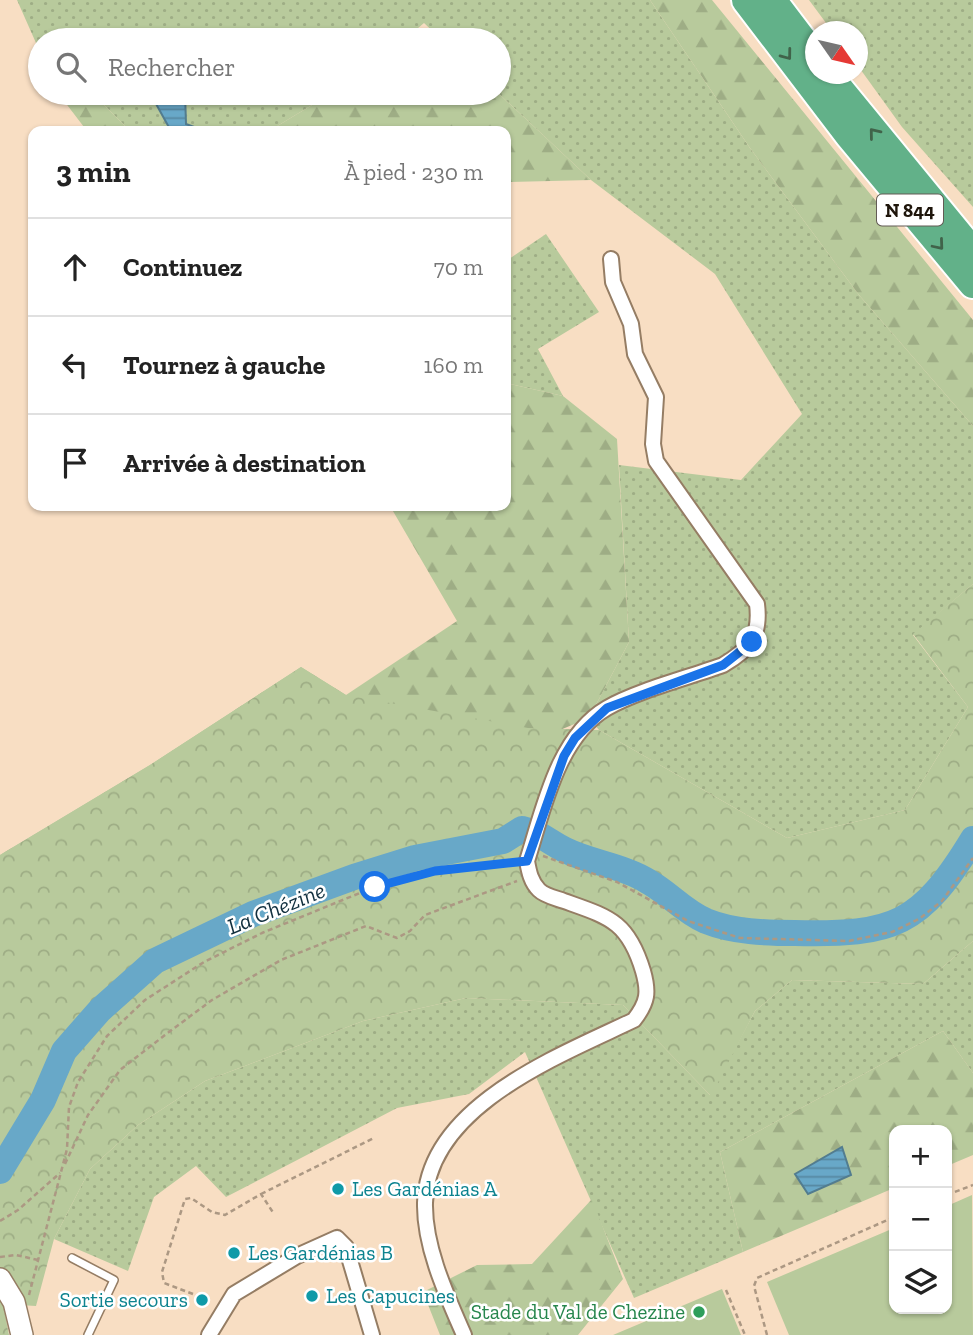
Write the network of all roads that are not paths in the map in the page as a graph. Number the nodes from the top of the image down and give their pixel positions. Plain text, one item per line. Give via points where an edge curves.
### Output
1 (746, 0) edge
2 (781, 5) edge
3 (805, 41) edge
4 (835, 84) edge
5 (973, 252) edge
6 (611, 259) dead end
7 (973, 284) edge
8 (72, 1258) dead end
9 (0, 1279) edge
10 (22, 1335) edge
11 (88, 1335) edge
12 (209, 1335) edge
13 (372, 1335) edge
14 (464, 1335) edge

1 -> 7 highway, N 844 via 849,135
2 - 3 highway
5 -> 4 highway, N 844
6 - 14 street via 613,282 631,324 635,354 656,397 656,461 757,604 759,623 752,642 738,656 607,708 564,756 529,856 530,877 541,892 610,918 624,931 639,956 648,989 646,1005 634,1020 525,1071 490,1096 442,1149 425,1203 429,1237
8 - 11 lane via 114,1280
9 - 10 street via 20,1302
12 - 13 street via 234,1294 337,1238 345,1247

